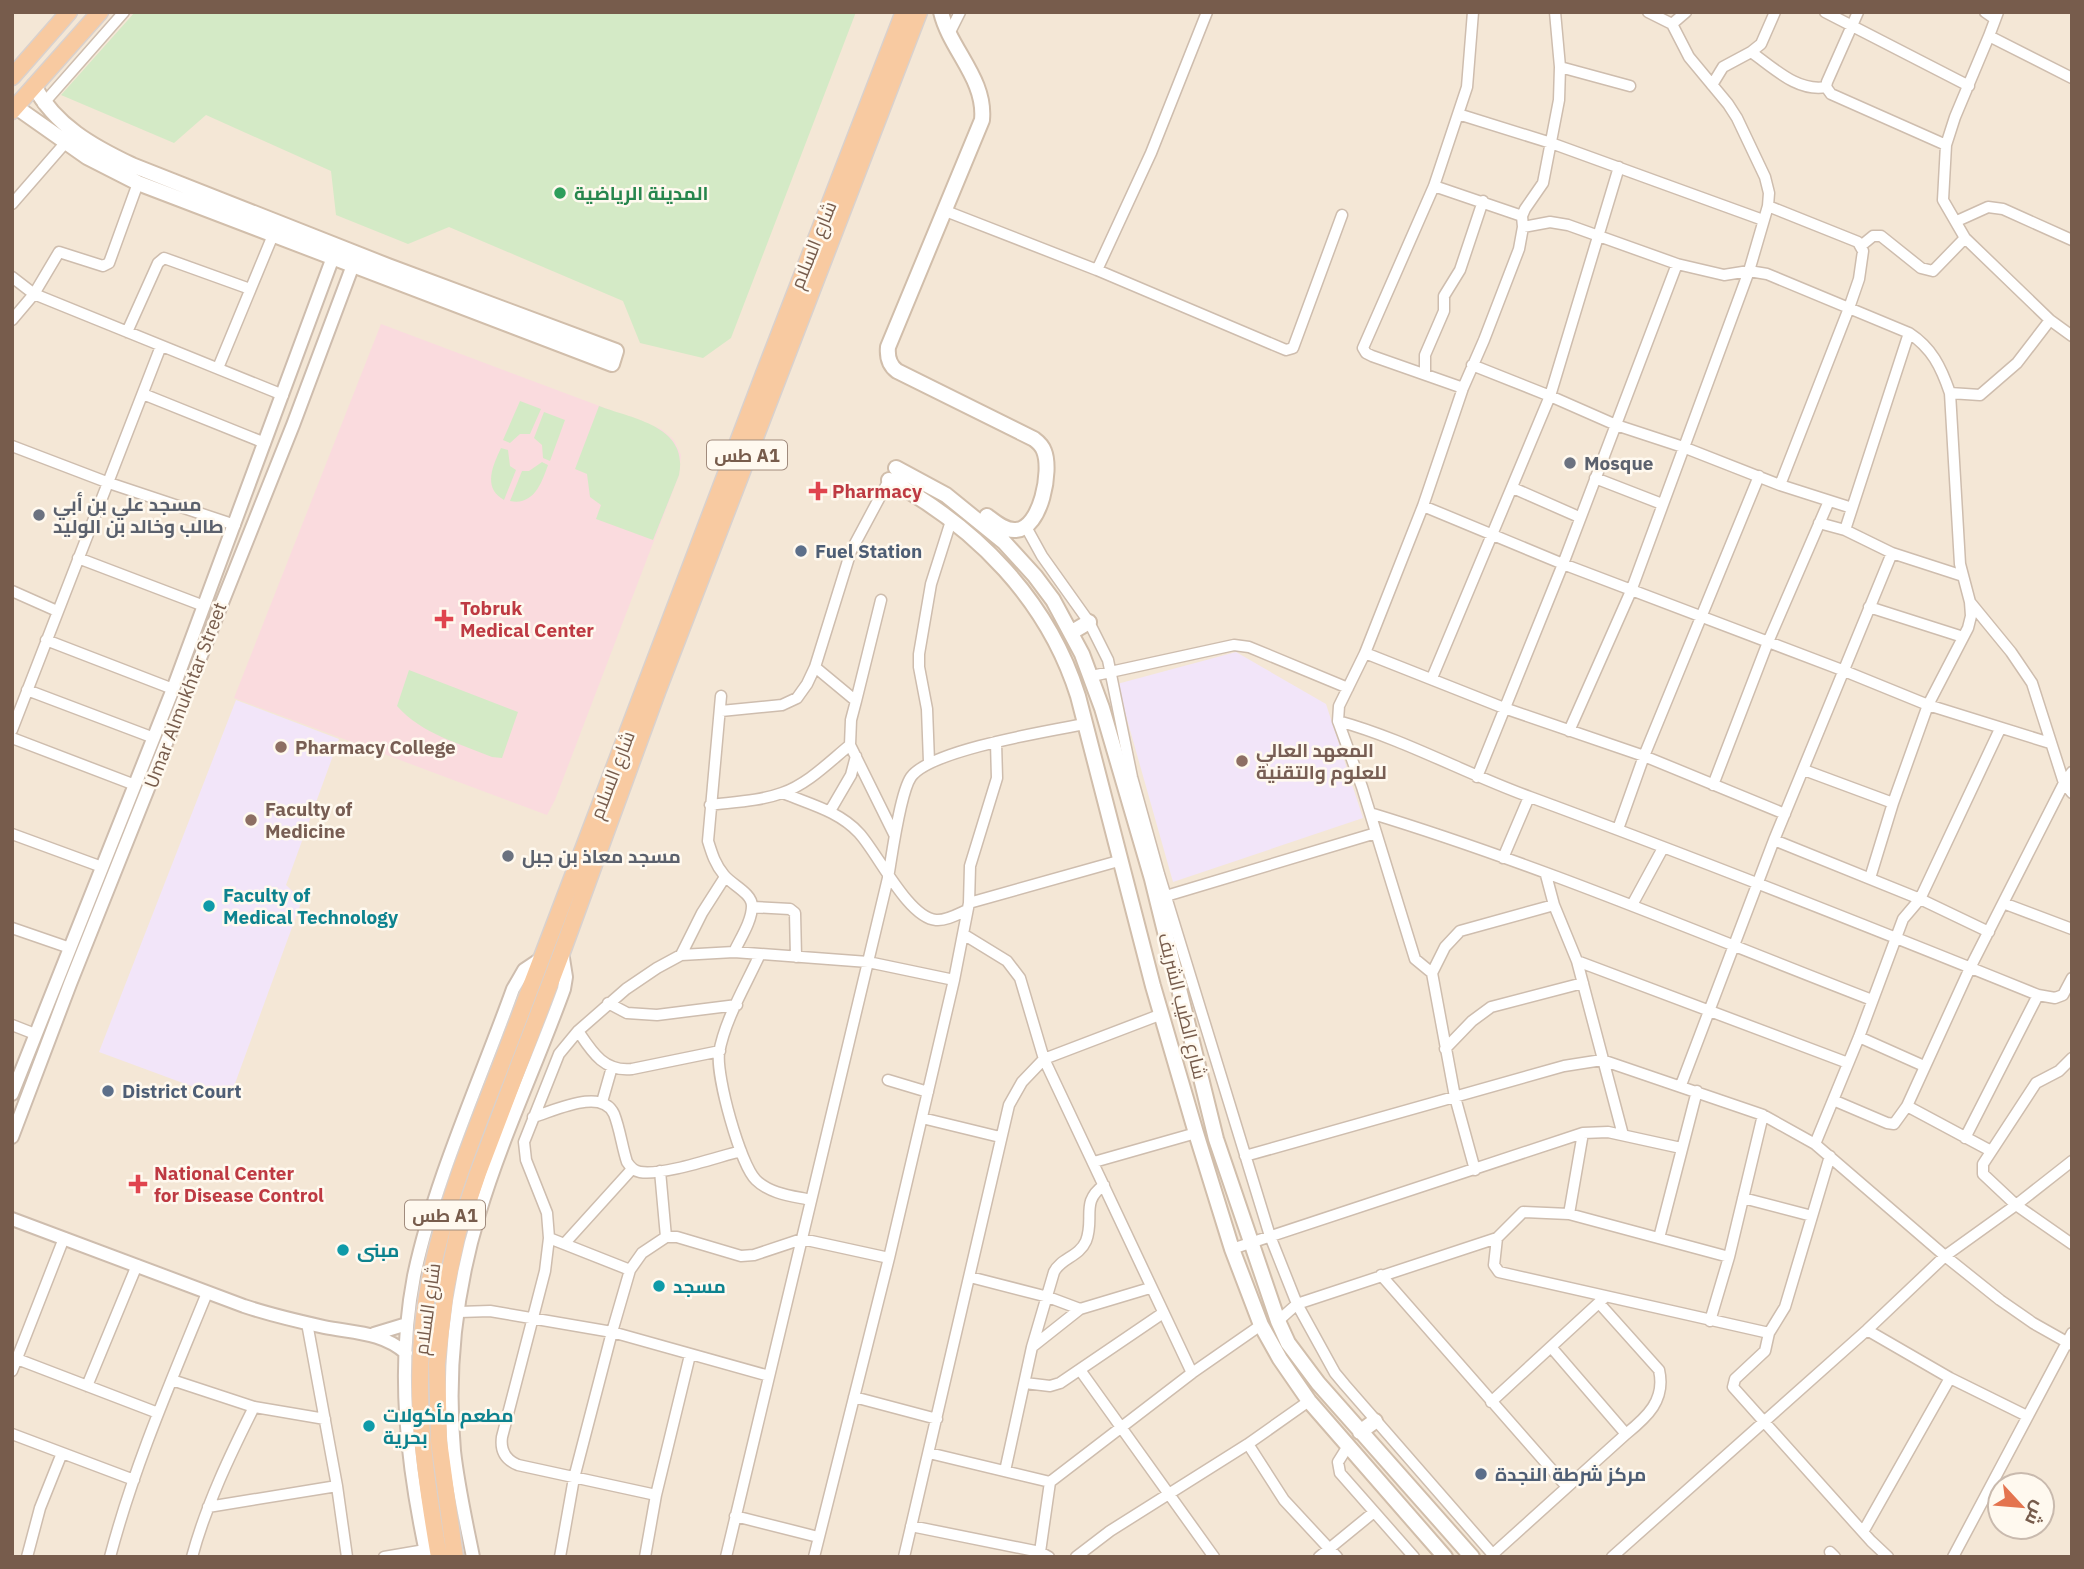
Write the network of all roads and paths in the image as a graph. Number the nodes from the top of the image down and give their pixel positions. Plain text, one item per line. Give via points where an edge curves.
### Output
1 (69, 12) edge
2 (100, 12) edge
3 (124, 12) edge
4 (904, 12) edge
5 (919, 12) edge
6 (942, 12) edge
7 (960, 12) edge
8 (1207, 12) edge
9 (1473, 12) edge
10 (1555, 12) edge
11 (1648, 12) edge
12 (1686, 12) edge
13 (1775, 12) edge
14 (1825, 12) edge
15 (1858, 12) edge
16 (1985, 12) edge
17 (1997, 15) edge
18 (1672, 23) junction
19 (1852, 25) junction
20 (949, 34) junction
21 (1989, 36) junction
22 (1751, 52) junction
23 (1560, 67) junction
24 (12, 77) edge
25 (2072, 78) edge
26 (1712, 85) junction
27 (34, 86) junction
28 (1630, 86) dead end
29 (1969, 86) junction
30 (1826, 87) junction
31 (43, 104) junction
32 (14, 109) edge
33 (1458, 114) junction
34 (66, 142) junction
35 (1551, 143) junction
36 (1946, 145) junction
37 (1619, 167) junction
38 (138, 183) junction
39 (1434, 186) junction
40 (1483, 201) junction
41 (12, 204) edge
42 (1768, 205) junction
43 (943, 210) junction
44 (1342, 215) dead end
45 (1522, 216) junction
46 (1763, 220) junction
47 (1957, 221) junction
48 (1523, 228) junction
49 (273, 235) junction
50 (1599, 238) junction
51 (1965, 238) junction
52 (2072, 240) edge
53 (1862, 245) junction
54 (335, 252) junction
55 (355, 260) junction
56 (1677, 264) junction
57 (1097, 270) junction
58 (1749, 271) junction
59 (12, 276) edge
60 (250, 289) junction
61 (34, 294) junction
62 (1849, 309) junction
63 (12, 320) edge
64 (2050, 320) junction
65 (127, 332) junction
66 (1909, 333) junction
67 (2072, 337) edge
68 (161, 346) junction
69 (614, 358) dead end
70 (1472, 365) junction
71 (218, 368) junction
72 (1425, 374) junction
73 (1463, 388) junction
74 (1950, 393) junction
75 (143, 394) junction
76 (283, 395) junction
77 (1550, 396) junction
78 (1616, 425) junction
79 (265, 443) junction
80 (12, 446) edge
81 (1683, 447) junction
82 (893, 474) junction
83 (1759, 476) junction
84 (1595, 478) junction
85 (109, 483) junction
86 (1780, 485) junction
87 (1513, 488) junction
88 (1829, 501) junction
89 (1662, 504) junction
90 (1423, 506) junction
91 (962, 507) junction
92 (1853, 508) junction
93 (1579, 517) junction
94 (951, 521) junction
95 (1819, 523) junction
96 (234, 524) junction
97 (1026, 527) junction
98 (1845, 530) junction
99 (1493, 535) junction
100 (1892, 553) junction
101 (78, 558) junction
102 (1563, 564) junction
103 (1964, 576) junction
104 (12, 591) edge
105 (1631, 591) junction
106 (881, 600) dead end
107 (1970, 602) junction
108 (204, 606) junction
109 (1869, 607) junction
110 (57, 611) junction
111 (1700, 617) junction
112 (1089, 622) junction
113 (1072, 632) junction
114 (1963, 638) junction
115 (46, 640) junction
116 (1768, 642) junction
117 (1365, 653) junction
118 (815, 667) junction
119 (1842, 670) junction
120 (1111, 671) junction
121 (1092, 676) junction
122 (1433, 678) junction
123 (1348, 688) junction
124 (27, 690) junction
125 (173, 690) junction
126 (721, 696) dead end
127 (856, 701) junction
128 (1928, 705) junction
129 (1504, 708) junction
130 (721, 711) junction
131 (1338, 721) junction
132 (1085, 724) junction
133 (12, 730) edge
134 (2000, 730) junction
135 (1569, 731) junction
136 (12, 738) edge
137 (154, 738) junction
138 (996, 742) junction
139 (2050, 743) junction
140 (850, 745) junction
141 (856, 756) junction
142 (1644, 756) junction
143 (929, 762) junction
144 (1804, 770) junction
145 (2072, 772) edge
146 (1477, 777) junction
147 (2064, 783) junction
148 (135, 785) junction
149 (1713, 785) junction
150 (783, 793) junction
151 (2072, 793) edge
152 (1529, 797) junction
153 (1893, 803) junction
154 (710, 805) junction
155 (830, 811) junction
156 (1370, 813) junction
157 (1785, 814) junction
158 (1618, 829) junction
159 (12, 834) edge
160 (1376, 834) junction
161 (896, 837) junction
162 (1774, 840) junction
163 (1663, 848) junction
164 (1145, 854) junction
165 (1503, 858) junction
166 (1122, 860) junction
167 (102, 867) junction
168 (1546, 875) junction
169 (725, 877) junction
170 (888, 877) junction
171 (1870, 878) junction
172 (1152, 879) junction
173 (1757, 884) junction
174 (1130, 890) junction
175 (574, 896) junction
176 (1166, 896) junction
177 (1920, 899) junction
178 (2003, 904) junction
179 (1553, 905) junction
180 (1632, 905) junction
181 (752, 907) junction
182 (968, 907) junction
183 (12, 928) edge
184 (2072, 929) edge
185 (1989, 932) junction
186 (963, 934) junction
187 (1897, 938) junction
188 (1733, 946) junction
189 (70, 948) junction
190 (562, 952) junction
191 (734, 952) junction
192 (760, 954) junction
193 (681, 956) junction
194 (796, 957) junction
195 (542, 958) junction
196 (1577, 961) junction
197 (868, 962) junction
198 (1970, 968) junction
199 (1432, 973) junction
200 (58, 978) junction
201 (2072, 978) edge
202 (954, 980) junction
203 (1583, 983) junction
204 (70, 984) junction
205 (2038, 995) junction
206 (1872, 1000) junction
207 (608, 1003) junction
208 (737, 1005) junction
209 (1708, 1011) junction
210 (1162, 1014) junction
211 (12, 1025) edge
212 (578, 1031) junction
213 (35, 1034) junction
214 (1860, 1037) junction
215 (1445, 1049) junction
216 (720, 1051) junction
217 (2072, 1058) edge
218 (1044, 1059) junction
219 (1602, 1060) junction
220 (1848, 1063) junction
221 (1924, 1066) junction
222 (612, 1067) junction
223 (16, 1076) edge
224 (888, 1080) dead end
225 (1681, 1085) junction
226 (928, 1091) junction
227 (1697, 1091) junction
228 (12, 1094) edge
229 (1455, 1097) junction
230 (1833, 1100) junction
231 (602, 1102) junction
232 (1907, 1106) junction
233 (1763, 1115) junction
234 (533, 1117) junction
235 (922, 1118) junction
236 (1196, 1133) junction
237 (1583, 1133) junction
238 (1623, 1135) junction
239 (12, 1137) edge
240 (1000, 1137) junction
241 (1965, 1138) junction
242 (1815, 1144) junction
243 (1681, 1148) junction
244 (741, 1151) junction
245 (1991, 1151) junction
246 (1245, 1156) junction
247 (1830, 1156) junction
248 (2072, 1161) edge
249 (1094, 1162) junction
250 (632, 1169) junction
251 (1475, 1170) junction
252 (660, 1171) junction
253 (1104, 1185) junction
254 (1743, 1198) junction
255 (811, 1200) junction
256 (2016, 1205) junction
257 (1569, 1214) junction
258 (1812, 1216) junction
259 (12, 1219) edge
260 (1270, 1236) junction
261 (666, 1237) junction
262 (64, 1238) junction
263 (549, 1238) junction
264 (1497, 1238) junction
265 (1658, 1238) junction
266 (802, 1239) junction
267 (565, 1243) junction
268 (1250, 1244) junction
269 (2072, 1244) edge
270 (1232, 1249) junction
271 (1945, 1256) junction
272 (1729, 1257) junction
273 (889, 1258) junction
274 (136, 1265) junction
275 (630, 1270) junction
276 (1381, 1275) junction
277 (970, 1277) junction
278 (1150, 1288) junction
279 (207, 1293) junction
280 (1048, 1297) junction
281 (1602, 1300) junction
282 (1297, 1304) junction
283 (1080, 1309) junction
284 (458, 1312) junction
285 (1163, 1313) junction
286 (531, 1317) junction
287 (1278, 1321) junction
288 (1710, 1321) junction
289 (306, 1323) junction
290 (407, 1324) junction
291 (1261, 1325) junction
292 (1867, 1330) junction
293 (612, 1332) junction
294 (1769, 1333) junction
295 (373, 1334) junction
296 (2070, 1340) edge
297 (1032, 1347) junction
298 (1551, 1347) junction
299 (406, 1353) junction
300 (690, 1355) junction
301 (17, 1359) junction
302 (1080, 1370) junction
303 (12, 1371) edge
304 (1192, 1373) junction
305 (769, 1376) junction
306 (1950, 1378) junction
307 (172, 1380) junction
308 (1025, 1383) junction
309 (87, 1386) junction
310 (853, 1397) junction
311 (1309, 1401) junction
312 (1490, 1402) junction
313 (254, 1407) junction
314 (158, 1413) junction
315 (2027, 1416) junction
316 (325, 1419) junction
317 (937, 1419) junction
318 (1763, 1420) junction
319 (1375, 1421) junction
320 (1123, 1428) junction
321 (1360, 1432) junction
322 (12, 1434) edge
323 (1626, 1434) junction
324 (1248, 1444) junction
325 (1348, 1446) junction
326 (62, 1453) junction
327 (929, 1453) junction
328 (1005, 1471) junction
329 (574, 1478) junction
330 (134, 1480) junction
331 (1050, 1482) junction
332 (337, 1486) junction
333 (1567, 1487) junction
334 (1168, 1493) junction
335 (656, 1495) junction
336 (1423, 1500) junction
337 (208, 1507) junction
338 (1374, 1511) junction
339 (1408, 1514) junction
340 (734, 1516) junction
341 (911, 1527) junction
342 (1447, 1528) junction
343 (1863, 1532) junction
344 (818, 1536) junction
345 (1431, 1541) junction
346 (1333, 1553) edge
347 (1044, 1554) edge
348 (430, 1555) edge
349 (1494, 1555) edge
350 (1213, 1556) edge
351 (27, 1557) edge
352 (110, 1557) edge
353 (192, 1557) edge
354 (347, 1557) edge
355 (384, 1557) edge
356 (456, 1557) edge
357 (472, 1557) edge
358 (560, 1557) edge
359 (645, 1557) edge
360 (726, 1557) edge
361 (814, 1557) edge
362 (904, 1557) edge
363 (1076, 1557) edge
364 (1319, 1557) edge
365 (1414, 1557) edge
366 (1445, 1557) edge
367 (1472, 1557) edge
368 (1612, 1557) edge
369 (1888, 1557) edge
370 (1953, 1557) edge

1 - 24 highway
2 - 27 highway
3 - 31 street
4 - 175 highway, شارع السلام / طس A1 via 777,334
5 - 175 highway, شارع السلام / طس A1
6 - 20 main road
7 - 20 street
8 - 57 street via 1151,153
9 - 33 street via 1467,87
10 - 23 street
11 - 18 street
12 - 18 street
13 - 22 street via 1761,44
14 - 19 street
15 - 19 street
16 - 17 street
17 - 21 street
18 - 26 street via 1689,57
19 - 29 street
19 - 30 street
20 - 43 main road via 976,83 983,112
21 - 25 street
21 - 29 street
22 - 26 street via 1723,67
22 - 30 street via 1801,87
23 - 28 street
23 - 35 street
26 - 42 street via 1737,118 1765,177
27 - 31 main road
27 - 32 highway
29 - 36 street
30 - 36 street via 1831,94
31 - 54 main road via 97,148
32 - 34 main road
33 - 35 street
33 - 39 street
34 - 38 main road via 106,169
34 - 41 street
35 - 37 street
35 - 45 street via 1542,186
36 - 47 street via 1943,200
37 - 46 street
37 - 50 street
38 - 49 main road
38 - 61 street via 108,263 103,266 59,252
39 - 40 street
39 - 72 street via 1363,348 1372,356
40 - 45 street
40 - 72 street via 1461,270 1444,296 1444,311 1425,355
42 - 46 street
42 - 53 street
43 - 57 street
43 - 97 main road via 890,343 889,360 897,371 1041,444 1046,457 1042,496 1036,516
44 - 57 street via 1290,350
45 - 48 street
46 - 58 street
47 - 51 street
47 - 52 street via 1988,207 2003,208
48 - 50 street via 1558,223
48 - 70 street via 1520,249
49 - 54 main road
49 - 60 street
50 - 56 street
50 - 77 street
51 - 53 street via 1933,271 1921,268 1881,236
51 - 64 street
53 - 62 street via 1859,279
54 - 55 main road
54 - 76 street, Umar Almukhtar Street
55 - 69 main road
55 - 204 street, Umar Almukhtar Street
56 - 58 street via 1724,275
56 - 78 street
58 - 62 street via 1767,274
58 - 81 street
59 - 61 street
60 - 65 street via 164,258
60 - 71 street
61 - 63 street
61 - 65 street
62 - 66 street
62 - 86 street
64 - 67 street
64 - 74 street via 2017,363 1980,394
65 - 68 street
66 - 74 street via 1924,343 1941,367
66 - 92 street
68 - 71 street
68 - 75 street
70 - 73 street
70 - 77 street
71 - 76 street
72 - 73 street
73 - 90 street
74 - 103 street
75 - 79 street
75 - 85 street
76 - 79 street, Umar Almukhtar Street
77 - 78 street
77 - 87 street
78 - 81 street
78 - 84 street
79 - 96 street, Umar Almukhtar Street
80 - 85 street
81 - 83 street
81 - 89 street
82 - 91 main road, شارع الطيب الشريف via 932,486
82 - 94 main road, شارع الطيب الشريف
82 - 118 street via 851,551
83 - 86 street
83 - 111 street
84 - 89 street
84 - 93 street
85 - 96 street
85 - 101 street
86 - 88 street
87 - 93 street
87 - 99 street
88 - 92 street
88 - 95 street
89 - 105 street
90 - 99 street
90 - 117 street
91 - 94 main road
91 - 97 main road via 972,506 1007,529
91 - 113 main road, شارع الطيب الشريف via 1021,560
92 - 98 street
93 - 102 street
94 - 132 main road, شارع الطيب الشريف via 997,560 1048,625 1070,670
94 - 143 street via 931,584 919,654
95 - 98 street
95 - 116 street
96 - 108 street, Umar Almukhtar Street
97 - 112 street
98 - 100 street
99 - 102 street
99 - 122 street
100 - 103 street
100 - 109 street
101 - 108 street
101 - 110 street
102 - 105 street
102 - 129 street
103 - 107 street
104 - 110 street
105 - 111 street
105 - 135 street
106 - 127 street
107 - 114 street via 1971,616
107 - 139 street via 2032,683
108 - 125 street, Umar Almukhtar Street
109 - 114 street
109 - 119 street
110 - 115 street
111 - 116 street
111 - 142 street
112 - 113 main road
112 - 120 street
113 - 121 main road, شارع الطيب الشريف
114 - 128 street
115 - 124 street
115 - 125 street
116 - 119 street
116 - 149 street
117 - 122 street
117 - 123 street
118 - 127 street
118 - 130 street via 803,692 790,703
119 - 128 street
119 - 144 street
120 - 121 street
120 - 123 street via 1234,645
120 - 176 street via 1132,776
121 - 164 main road, شارع الطيب الشريف
122 - 129 street
123 - 131 street
124 - 133 street
124 - 137 street
125 - 137 street, Umar Almukhtar Street
126 - 130 street
127 - 140 street
128 - 134 street
128 - 153 street
129 - 135 street
129 - 146 street
130 - 154 street
131 - 146 street
131 - 156 street
132 - 138 street
132 - 166 main road, شارع الطيب الشريف
134 - 139 street
134 - 177 street
135 - 142 street
136 - 148 street
137 - 148 street, Umar Almukhtar Street
138 - 143 street
138 - 182 street via 997,778 970,866
139 - 147 street
140 - 141 street
140 - 150 street via 810,778
141 - 155 street via 851,775
141 - 161 street
142 - 149 street
142 - 158 street
143 - 161 street via 906,785
144 - 153 street
144 - 157 street
145 - 147 street
146 - 152 street
147 - 151 street
147 - 178 street
148 - 167 street, Umar Almukhtar Street
149 - 157 street
150 - 154 street
150 - 155 street
152 - 158 street
152 - 165 street
153 - 171 street
154 - 169 street via 708,841
155 - 170 street via 860,834
156 - 160 street
156 - 165 street
157 - 162 street
158 - 163 street
159 - 167 street
160 - 176 street
160 - 199 street via 1415,959
161 - 170 street
162 - 171 street
162 - 173 street
163 - 173 street
163 - 180 street
164 - 166 main road via 1135,863
164 - 172 main road, شارع الطيب الشريف
165 - 168 street
166 - 174 main road, شارع الطيب الشريف
166 - 182 street
167 - 189 street, Umar Almukhtar Street
168 - 179 street
168 - 180 street
169 - 181 street via 749,897
169 - 193 street
170 - 182 street via 923,915 934,920
170 - 197 street
171 - 177 street
172 - 174 main road via 1141,878
172 - 268 main road, شارع الطيب الشريف via 1216,1139
173 - 187 street
173 - 188 street
174 - 210 main road, شارع الطيب الشريف
175 - 190 highway, شارع السلام
175 - 195 highway, شارع السلام / طس A1
176 - 246 street
177 - 185 street
177 - 187 street via 1903,919
178 - 184 street
178 - 185 street
179 - 196 street
179 - 199 street via 1460,931 1445,947
180 - 188 street
181 - 191 street
181 - 194 street via 794,913
182 - 186 street
183 - 189 street
185 - 198 street
186 - 202 street
186 - 218 street via 1016,972
187 - 198 street
187 - 206 street
188 - 206 street
188 - 209 street
189 - 200 street, Umar Almukhtar Street
190 - 284 street via 564,989 479,1213
190 - 356 highway, شارع السلام via 478,1173 449,1267 437,1398 441,1465
191 - 192 street
191 - 193 street
192 - 194 street
192 - 208 street
193 - 207 street
194 - 197 street
195 - 290 street via 529,965 516,982 451,1156 420,1254
195 - 348 highway, شارع السلام / طس A1 via 457,1177 430,1278 421,1346 419,1415
196 - 203 street
196 - 209 street
197 - 202 street
197 - 255 street
198 - 205 street
198 - 221 street
199 - 215 street
200 - 204 street
200 - 213 street, Umar Almukhtar Street
201 - 205 street via 2063,996
202 - 226 street
203 - 215 street via 1491,1007
203 - 219 street
204 - 239 street, Umar Almukhtar Street
205 - 241 street
206 - 214 street
207 - 208 street via 627,1013 657,1015
207 - 212 street
208 - 216 street
209 - 220 street
209 - 225 street
210 - 218 street
210 - 236 main road, شارع الطيب الشريف
211 - 213 street
212 - 222 street via 594,1055
212 - 234 street via 559,1054
213 - 223 street, Umar Almukhtar Street
214 - 220 street
214 - 221 street
215 - 229 street
216 - 222 street via 632,1069
216 - 244 street via 720,1081
217 - 245 street via 2036,1083
218 - 240 street via 1015,1093
218 - 249 street
219 - 225 street
219 - 229 street
219 - 238 street
220 - 230 street
221 - 232 street
222 - 231 street
223 - 228 street, Umar Almukhtar Street
224 - 226 street
225 - 227 street
226 - 235 street
227 - 233 street
227 - 243 street
229 - 246 street
229 - 251 street
230 - 232 street via 1890,1124
230 - 242 street
231 - 234 street via 591,1100
231 - 250 street via 613,1112
232 - 241 street
233 - 242 street
233 - 254 street
234 - 263 street via 523,1149 547,1213
235 - 240 street
235 - 273 street
236 - 249 street
236 - 270 main road, شارع الطيب الشريف
237 - 238 street
237 - 251 street
237 - 257 street
238 - 243 street
240 - 277 street
241 - 245 street
242 - 247 street
243 - 265 street
244 - 252 street
244 - 255 street via 754,1179 763,1186
245 - 256 street via 1983,1174
246 - 260 street
247 - 258 street
247 - 271 street
248 - 256 street
249 - 253 street
250 - 252 street
250 - 267 street
251 - 260 street
252 - 261 street
253 - 278 street
253 - 280 street via 1091,1198 1085,1244 1056,1267
254 - 258 street
254 - 272 street
255 - 266 street
256 - 269 street
256 - 271 street
257 - 264 street via 1523,1212
257 - 265 street
258 - 294 street via 1785,1307
259 - 262 street
260 - 268 street
260 - 282 street
261 - 266 street via 741,1256
261 - 275 street via 642,1253
262 - 274 street
262 - 301 street
263 - 267 street
263 - 286 street via 545,1272
264 - 276 street
264 - 281 street via 1496,1271
265 - 272 street
266 - 273 street
266 - 305 street
267 - 275 street
268 - 270 street
268 - 287 main road, شارع الطيب الشريف
270 - 291 main road, شارع الطيب الشريف
271 - 292 street
271 - 296 street via 2016,1311
272 - 288 street
273 - 310 street
274 - 279 street
274 - 309 street
275 - 293 street
276 - 282 street
276 - 312 street
277 - 280 street
277 - 317 street
278 - 283 street
278 - 285 street
279 - 289 street
279 - 307 street
280 - 283 street
280 - 297 street
281 - 288 street
281 - 298 street
281 - 323 street via 1659,1370 1661,1379 1654,1408
282 - 287 street
282 - 319 street via 1335,1373
283 - 297 street
284 - 286 street via 482,1310
284 - 357 street via 453,1429
285 - 302 street
285 - 304 street
286 - 293 street
286 - 329 street via 502,1449 513,1463
287 - 321 main road, شارع الطيب الشريف via 1301,1361
288 - 294 street
289 - 295 street
289 - 316 street
290 - 295 street
290 - 299 street
291 - 304 street
291 - 311 main road, شارع الطيب الشريف
292 - 306 street
292 - 318 street
293 - 300 street
293 - 329 street
294 - 318 street via 1763,1354 1733,1383
295 - 299 street
296 - 315 street
297 - 308 street
298 - 312 street
298 - 323 street
299 - 348 street via 405,1417
300 - 305 street
300 - 335 street
301 - 303 street
301 - 309 street
302 - 308 street via 1055,1385
302 - 320 street
304 - 320 street
305 - 340 street
306 - 315 street
306 - 343 street
307 - 313 street
307 - 314 street
308 - 328 street
309 - 314 street
310 - 317 street
310 - 344 street
311 - 324 street
311 - 325 main road, شارع الطيب الشريف
312 - 333 street
313 - 316 street
313 - 337 street
314 - 330 street
315 - 370 street
316 - 332 street
317 - 327 street
318 - 343 street
318 - 368 street
319 - 321 main road
319 - 349 street
320 - 331 street
320 - 334 street
321 - 336 main road, شارع الطيب الشريف
322 - 326 street
323 - 333 street
324 - 334 street
324 - 346 street via 1284,1500
325 - 338 street via 1338,1462 1340,1474
325 - 339 main road, شارع الطيب الشريف
326 - 330 street
326 - 351 street
327 - 328 street
327 - 341 street
328 - 331 street
329 - 335 street
329 - 358 street
330 - 352 street
331 - 347 street
332 - 337 street
332 - 354 street
333 - 349 street
334 - 350 street
334 - 363 street
335 - 359 street
336 - 339 main road via 1422,1513
336 - 342 main road, شارع الطيب الشريف
337 - 353 street
338 - 346 street
338 - 365 street
339 - 345 main road, شارع الطيب الشريف
340 - 344 street
340 - 360 street
341 - 347 street
341 - 362 street
342 - 345 main road via 1435,1530
342 - 367 main road, شارع الطيب الشريف
343 - 369 street
344 - 361 street
345 - 366 main road, شارع الطيب الشريف
346 - 364 street
348 - 355 street

